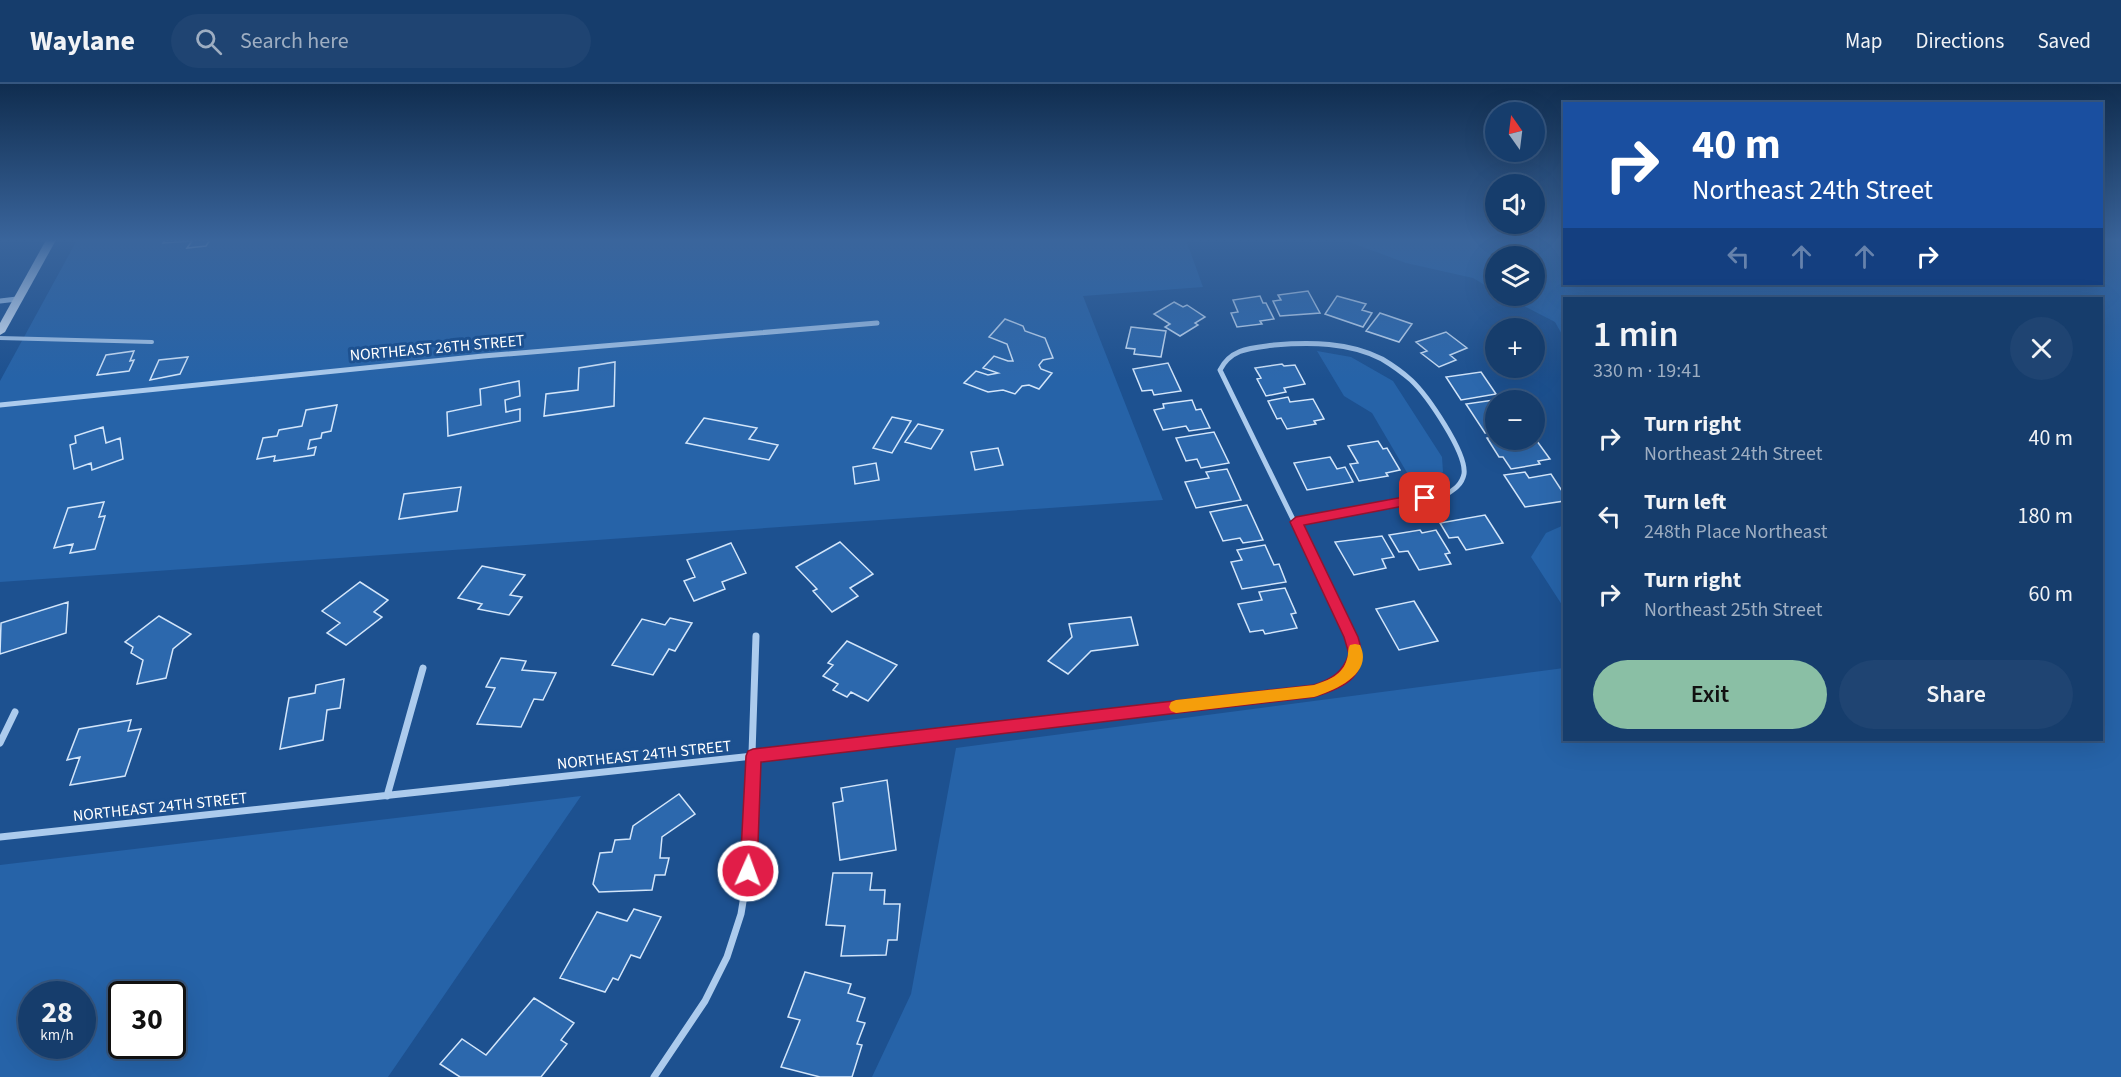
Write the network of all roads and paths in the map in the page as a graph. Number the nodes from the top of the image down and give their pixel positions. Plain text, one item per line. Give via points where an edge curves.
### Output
1 (24, 286) edge
2 (17, 299) junction
3 (0, 302) edge
4 (877, 323) dead end
5 (0, 332) edge
6 (0, 338) edge
7 (152, 342) dead end
8 (0, 405) edge
9 (1296, 522) junction
10 (756, 636) dead end
11 (423, 668) dead end
12 (15, 712) dead end
13 (0, 743) edge
14 (753, 756) junction
15 (387, 796) junction
16 (0, 837) edge
17 (654, 1077) edge

1 - 2 street
2 - 3 street
2 - 5 street
4 - 8 street, NORTHEAST 26TH STREET via 460,358
6 - 7 lane
9 - 9 street via 1224,380 1220,370 1228,355 1248,348 1321,342 1348,347 1384,361 1413,382 1459,452 1465,462 1462,483 1446,494
9 - 14 street, NORTHEAST 24TH STREET via 1356,654 1345,677 1330,686 1314,691
10 - 14 street
11 - 15 street
12 - 13 street
14 - 15 street, NORTHEAST 24TH STREET
14 - 17 street via 748,871 741,914 727,957 705,1000
15 - 16 street, NORTHEAST 24TH STREET

